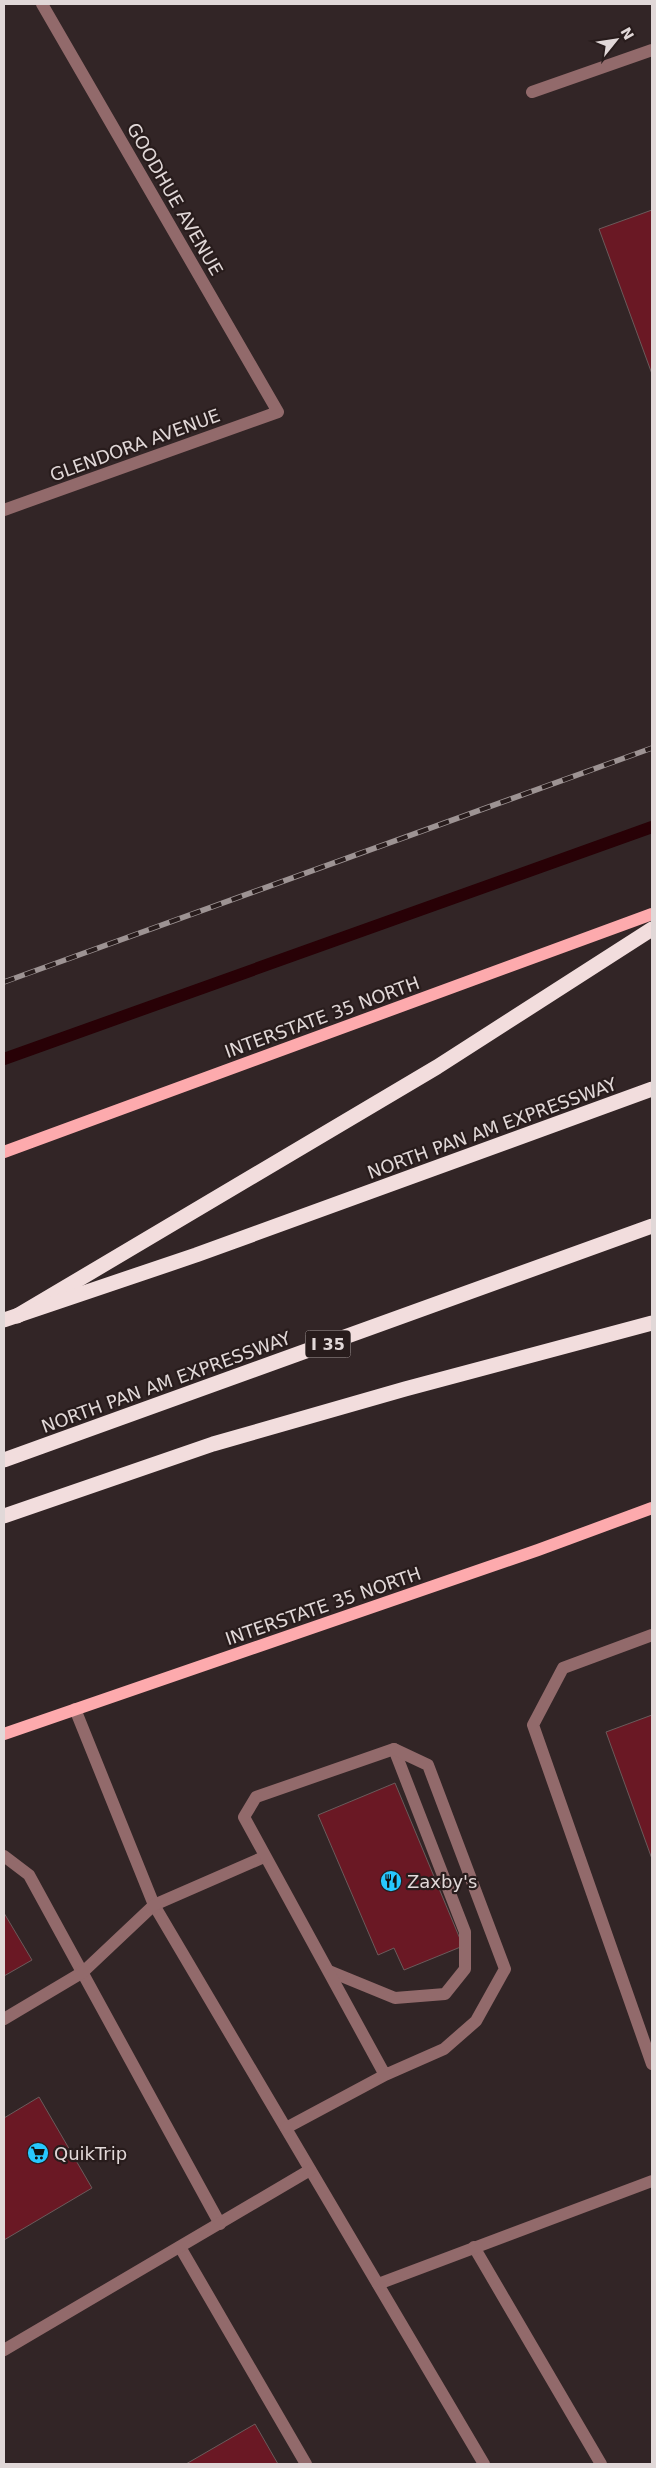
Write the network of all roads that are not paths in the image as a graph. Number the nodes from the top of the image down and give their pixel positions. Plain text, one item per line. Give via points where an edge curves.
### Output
1 (42, 4) edge
2 (652, 50) edge
3 (532, 92) dead end
4 (278, 412) joint
5 (4, 510) edge
6 (652, 914) edge
7 (652, 929) edge
8 (652, 1089) edge
9 (4, 1152) edge
10 (652, 1226) edge
11 (10, 1318) edge
12 (652, 1323) edge
13 (4, 1460) edge
14 (652, 1508) edge
15 (4, 1516) edge
16 (652, 1635) edge
17 (75, 1709) junction
18 (4, 1734) edge
19 (394, 1749) junction
20 (4, 1856) edge
21 (264, 1857) junction
22 (154, 1905) junction
23 (83, 1972) junction
24 (328, 1972) junction
25 (4, 2020) edge
26 (652, 2064) edge
27 (386, 2075) junction
28 (286, 2128) junction
29 (310, 2170) junction
30 (652, 2181) edge
31 (220, 2224) junction
32 (180, 2247) junction
33 (474, 2247) junction
34 (378, 2284) junction
35 (4, 2350) edge
36 (306, 2464) edge
37 (484, 2464) edge
38 (601, 2464) edge

1 - 4 street, GOODHUE AVENUE
2 - 3 street
4 - 5 street, GLENDORA AVENUE
6 - 9 main road, INTERSTATE 35 NORTH
7 - 11 highway via 437,1067
8 - 11 highway, NORTH PAN AM EXPRESSWAY via 196,1255
10 - 13 highway, NORTH PAN AM EXPRESSWAY / I 35
12 - 15 highway via 213,1444
14 - 17 main road, INTERSTATE 35 NORTH
16 - 26 street via 562,1668 533,1725
17 - 18 main road, INTERSTATE 35 NORTH
17 - 22 street
19 - 21 street via 256,1797 244,1817
19 - 24 street via 464,1932 465,1969 445,1994 395,1998
19 - 27 street via 428,1765 505,1969 476,2021 444,2049
20 - 23 street via 29,1874
21 - 22 street
21 - 24 street
22 - 23 street
22 - 28 street
23 - 25 street
23 - 31 street
24 - 27 street
27 - 28 street
28 - 29 street
29 - 31 street
29 - 34 street
30 - 33 street
31 - 32 street
32 - 35 street
32 - 36 street
33 - 34 street
33 - 38 street
34 - 37 street

